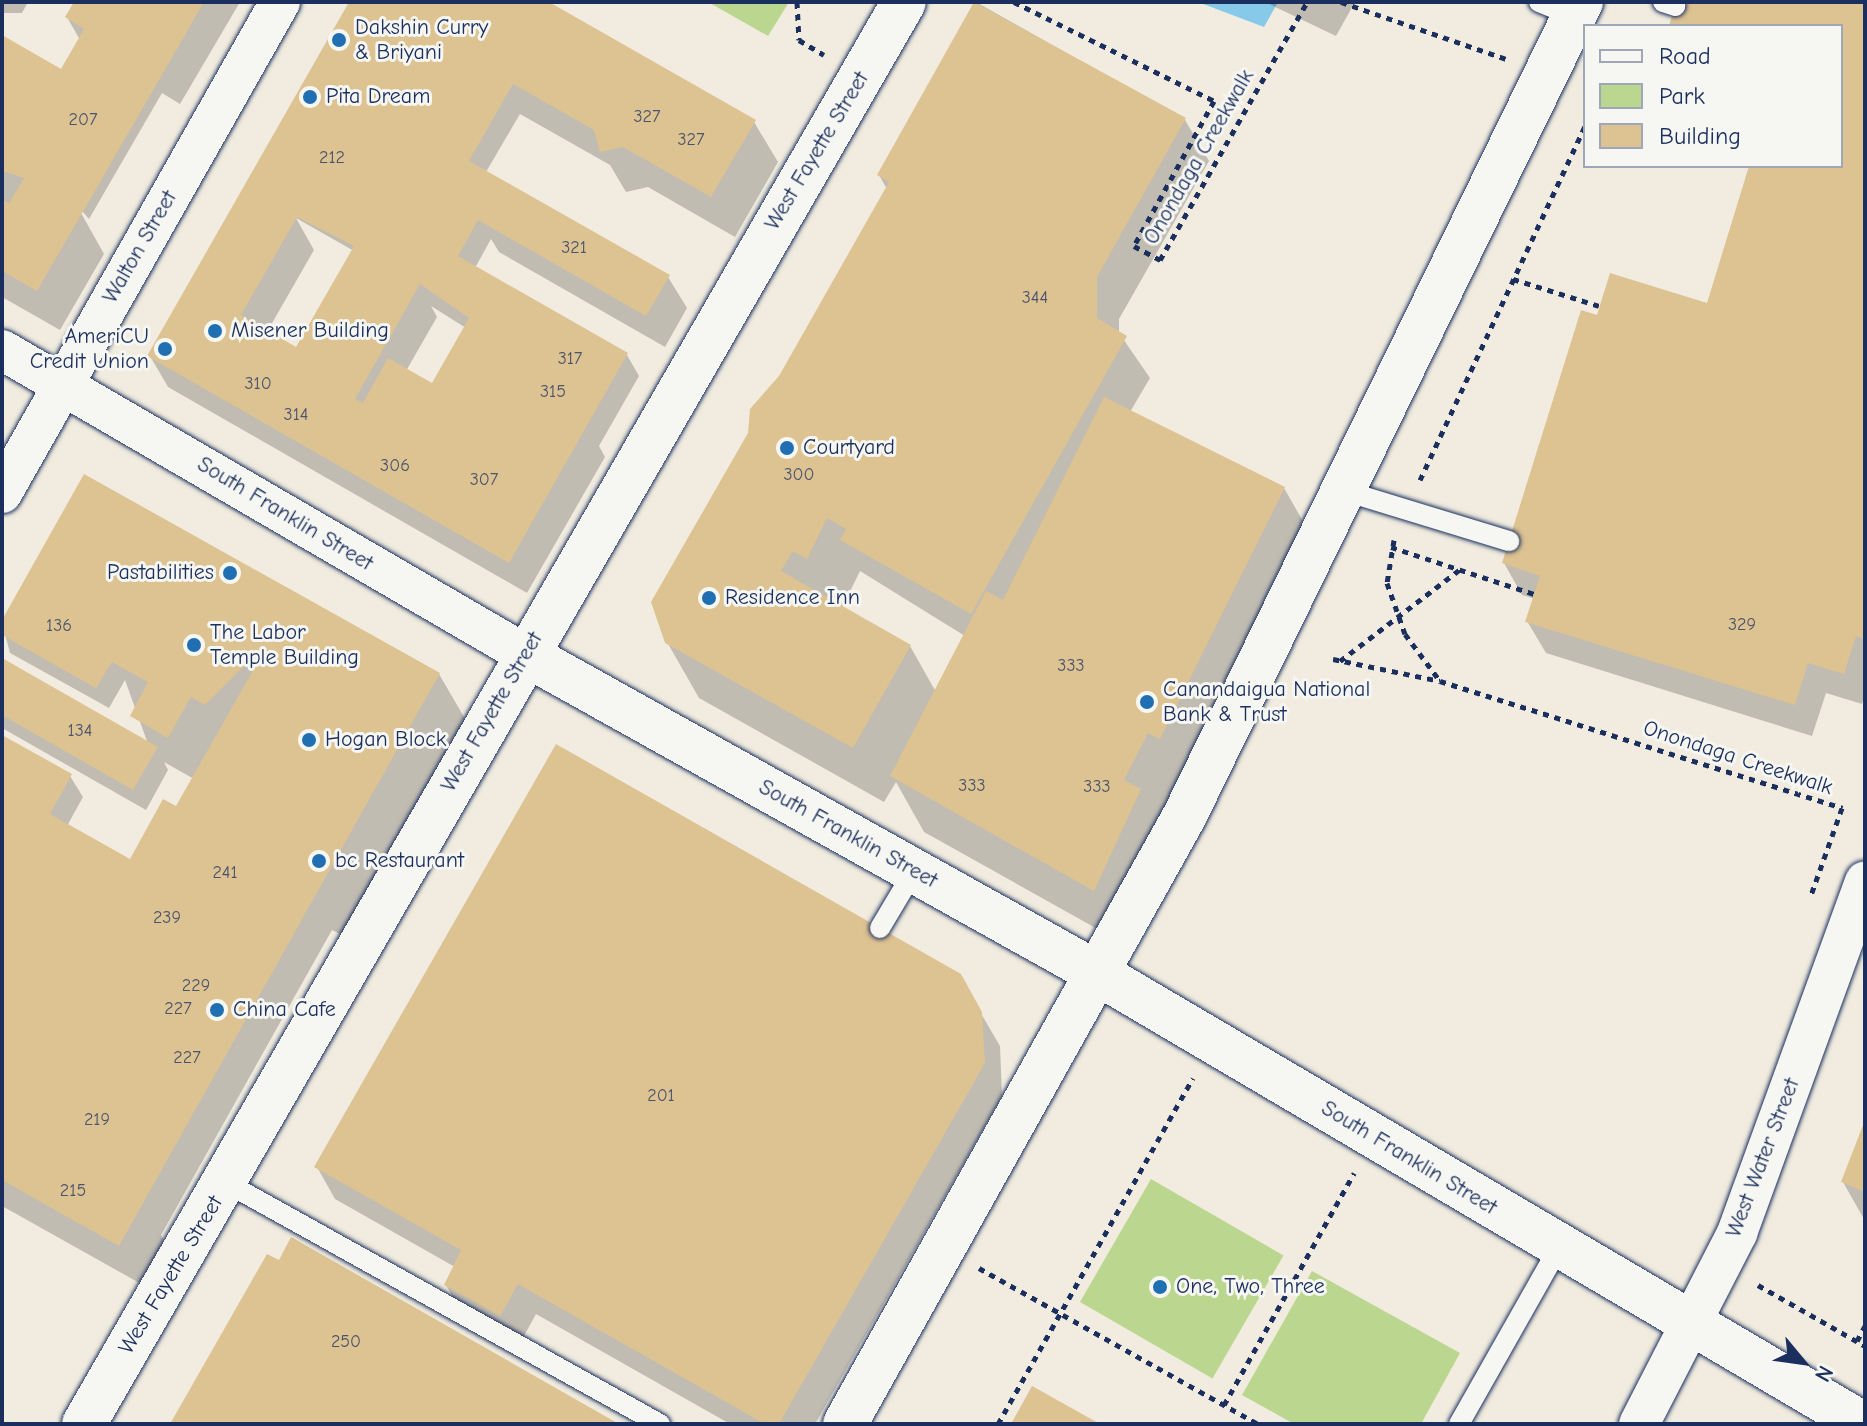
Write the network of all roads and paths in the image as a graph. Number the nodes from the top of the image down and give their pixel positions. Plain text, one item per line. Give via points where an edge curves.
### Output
1 (280, 2) edge
2 (797, 2) edge
3 (904, 2) edge
4 (1014, 2) edge
5 (1307, 2) edge
6 (1341, 2) edge
7 (1565, 7) edge
8 (1509, 60) dead end
9 (862, 76) junction
10 (1583, 130) edge
11 (1513, 279) junction
12 (1599, 306) dead end
13 (2, 350) edge
14 (63, 384) junction
15 (1420, 480) dead end
16 (1342, 490) junction
17 (2, 493) edge
18 (1397, 531) dead end
19 (1509, 541) dead end
20 (1391, 547) junction
21 (1459, 569) junction
22 (1534, 594) dead end
23 (1399, 615) junction
24 (525, 654) junction
25 (1440, 681) junction
26 (914, 871) junction
27 (1865, 882) edge
28 (1805, 911) dead end
29 (880, 928) dead end
30 (1097, 973) junction
31 (1214, 1043) junction
32 (1374, 1138) junction
33 (225, 1182) junction
34 (1559, 1247) junction
35 (944, 1249) junction
36 (1760, 1287) dead end
37 (1060, 1313) junction
38 (1690, 1325) junction
39 (1865, 1326) edge
40 (1857, 1341) junction
41 (1865, 1346) edge
42 (1224, 1405) junction
43 (84, 1424) edge
44 (660, 1424) edge
45 (845, 1424) edge
46 (998, 1424) edge
47 (1258, 1424) edge
48 (1459, 1424) edge
49 (1639, 1424) edge
50 (1863, 1424) edge

1 - 14 street, Walton Street
2 - 9 path via 799,40
3 - 9 street, West Fayette Street
4 - 5 path, Onondaga Creekwalk via 1214,101 1134,246 1160,260
6 - 8 path
7 - 16 street
9 - 24 street, West Fayette Street
10 - 11 path
11 - 12 path
11 - 15 path
13 - 14 street, South Franklin Street
14 - 17 street, Walton Street
14 - 24 street, South Franklin Street
16 - 19 lane
16 - 30 street via 1184,817
18 - 20 path
20 - 21 path
20 - 23 path via 1387,583
21 - 22 path
21 - 23 path
23 - 25 path via 1416,654
23 - 25 path via 1336,660
24 - 26 street, South Franklin Street
24 - 33 street, West Fayette Street
25 - 28 path, Onondaga Creekwalk via 1842,808
26 - 29 lane
26 - 30 street, South Franklin Street
27 - 38 street, West Water Street via 1737,1233
30 - 31 street, South Franklin Street
30 - 35 street
31 - 32 street, South Franklin Street
31 - 37 path
32 - 34 street, South Franklin Street
32 - 42 path
33 - 43 street, West Fayette Street
33 - 44 lane
34 - 38 street, South Franklin Street
34 - 48 lane
35 - 37 path
35 - 45 street
36 - 40 path
37 - 42 path
37 - 46 path
38 - 49 street, West Water Street
38 - 50 street, South Franklin Street
39 - 40 path
40 - 41 path
42 - 47 path

